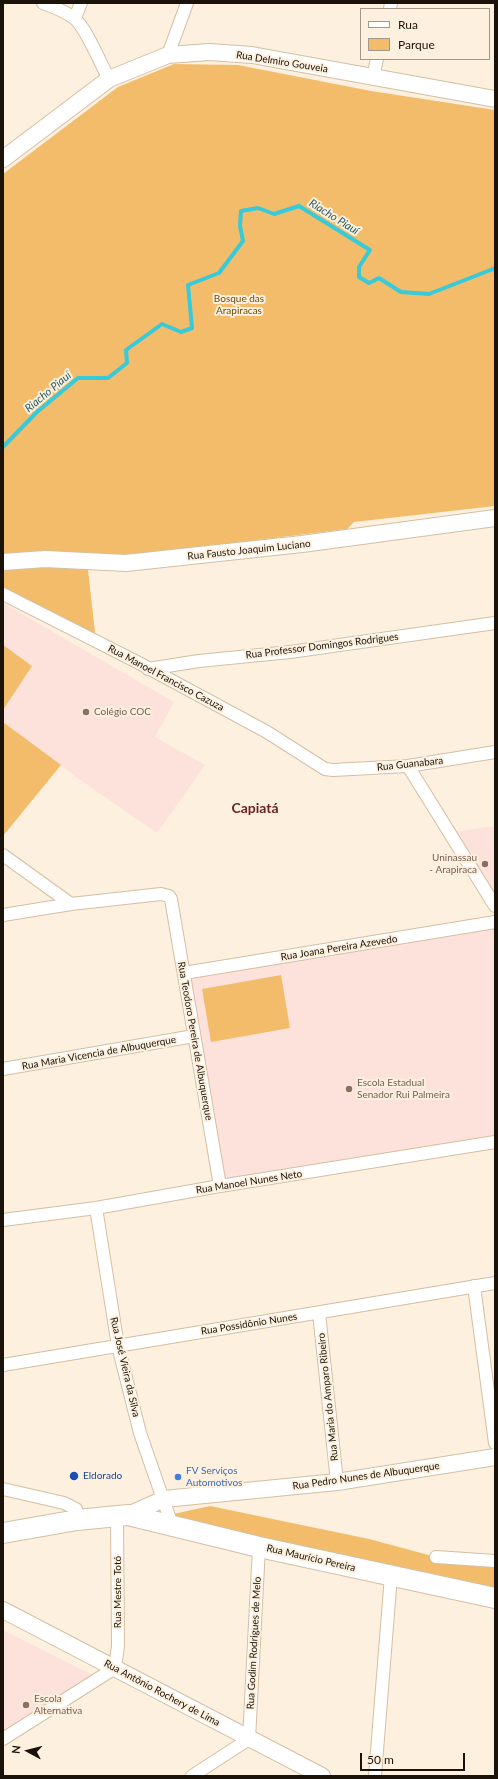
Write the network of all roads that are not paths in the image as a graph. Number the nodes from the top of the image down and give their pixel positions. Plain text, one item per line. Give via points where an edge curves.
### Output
1 (44, 3) edge
2 (81, 3) edge
3 (187, 3) edge
4 (75, 18) junction
5 (168, 55) junction
6 (377, 60) edge
7 (373, 77) junction
8 (109, 79) junction
9 (495, 99) edge
10 (3, 159) edge
11 (495, 518) edge
12 (3, 562) edge
13 (3, 594) edge
14 (495, 623) edge
15 (148, 669) junction
16 (495, 752) edge
17 (408, 766) junction
18 (325, 769) joint
19 (3, 855) edge
20 (71, 904) junction
21 (495, 906) edge
22 (3, 916) edge
23 (495, 922) edge
24 (184, 973) junction
25 (194, 1036) junction
26 (3, 1069) edge
27 (495, 1142) edge
28 (220, 1186) junction
29 (96, 1208) junction
30 (3, 1220) edge
31 (495, 1283) edge
32 (474, 1286) junction
33 (319, 1313) junction
34 (118, 1346) junction
35 (3, 1365) edge
36 (495, 1443) edge
37 (495, 1457) edge
38 (338, 1482) junction
39 (3, 1489) edge
40 (164, 1499) junction
41 (123, 1516) junction
42 (77, 1520) junction
43 (172, 1525) junction
44 (3, 1533) edge
45 (259, 1547) junction
46 (436, 1557) dead end
47 (495, 1560) edge
48 (390, 1576) junction
49 (495, 1598) edge
50 (3, 1610) edge
51 (115, 1668) junction
52 (249, 1739) junction
53 (3, 1740) edge
54 (192, 1776) edge
55 (322, 1776) edge
56 (375, 1776) edge

1 - 4 street
2 - 4 street
3 - 5 street
4 - 8 street
5 - 7 street, Rua Delmiro Gouveia via 209,52 252,55
5 - 8 street, Rua Delmiro Gouveia
6 - 7 street
7 - 9 street, Rua Delmiro Gouveia
8 - 10 street, Rua Delmiro Gouveia
11 - 12 street, Rua Fausto Joaquim Luciano via 302,544 126,563 45,559
13 - 15 street, Rua Manoel Francisco Cazuza
14 - 15 street, Rua Professor Domingos Rodrigues
15 - 18 street, Rua Manoel Francisco Cazuza via 267,732
16 - 17 street, Rua Guanabara
17 - 18 street, Rua Guanabara
17 - 21 street
19 - 20 street
20 - 22 street
20 - 24 street, Rua Teodoro Pereira de Albuquerque via 161,894 169,896
23 - 24 street, Rua Joana Pereira Azevedo
24 - 25 street, Rua Teodoro Pereira de Albuquerque
25 - 26 street, Rua Maria Vicencia de Albuquerque
25 - 28 street, Rua Teodoro Pereira de Albuquerque
27 - 28 street, Rua Manoel Nunes Neto
28 - 29 street, Rua Manoel Nunes Neto
29 - 30 street, Rua Manoel Nunes Neto
29 - 34 street, Rua José Vieira da Silva
31 - 32 street, Rua Possidônio Nunes
32 - 33 street, Rua Possidônio Nunes
32 - 36 street
33 - 34 street, Rua Possidônio Nunes
33 - 38 street, Rua Maria do Amparo Ribeiro
34 - 35 street, Rua Possidônio Nunes
34 - 40 street, Rua José Vieira da Silva via 140,1433
37 - 38 street, Rua Pedro Nunes de Albuquerque
38 - 40 street, Rua Pedro Nunes de Albuquerque
39 - 42 street via 64,1503 76,1509
40 - 41 street, Rua Pedro Nunes de Albuquerque
40 - 43 street, Rua José Vieira da Silva
41 - 42 main road, Rua Maurício Pereira
41 - 43 main road, Rua Maurício Pereira
41 - 51 street, Rua Mestre Totó
42 - 44 main road, Rua Maurício Pereira
43 - 45 main road, Rua Maurício Pereira
45 - 48 main road, Rua Maurício Pereira
45 - 52 street, Rua Godim Rodrigues de Melo
46 - 47 street
48 - 49 main road, Rua Maurício Pereira
48 - 56 street
50 - 51 street, Rua Antônio Rochery de Lima
51 - 52 street, Rua Antônio Rochery de Lima
51 - 53 street
52 - 54 street
52 - 55 street, Rua Antônio Rochery de Lima

